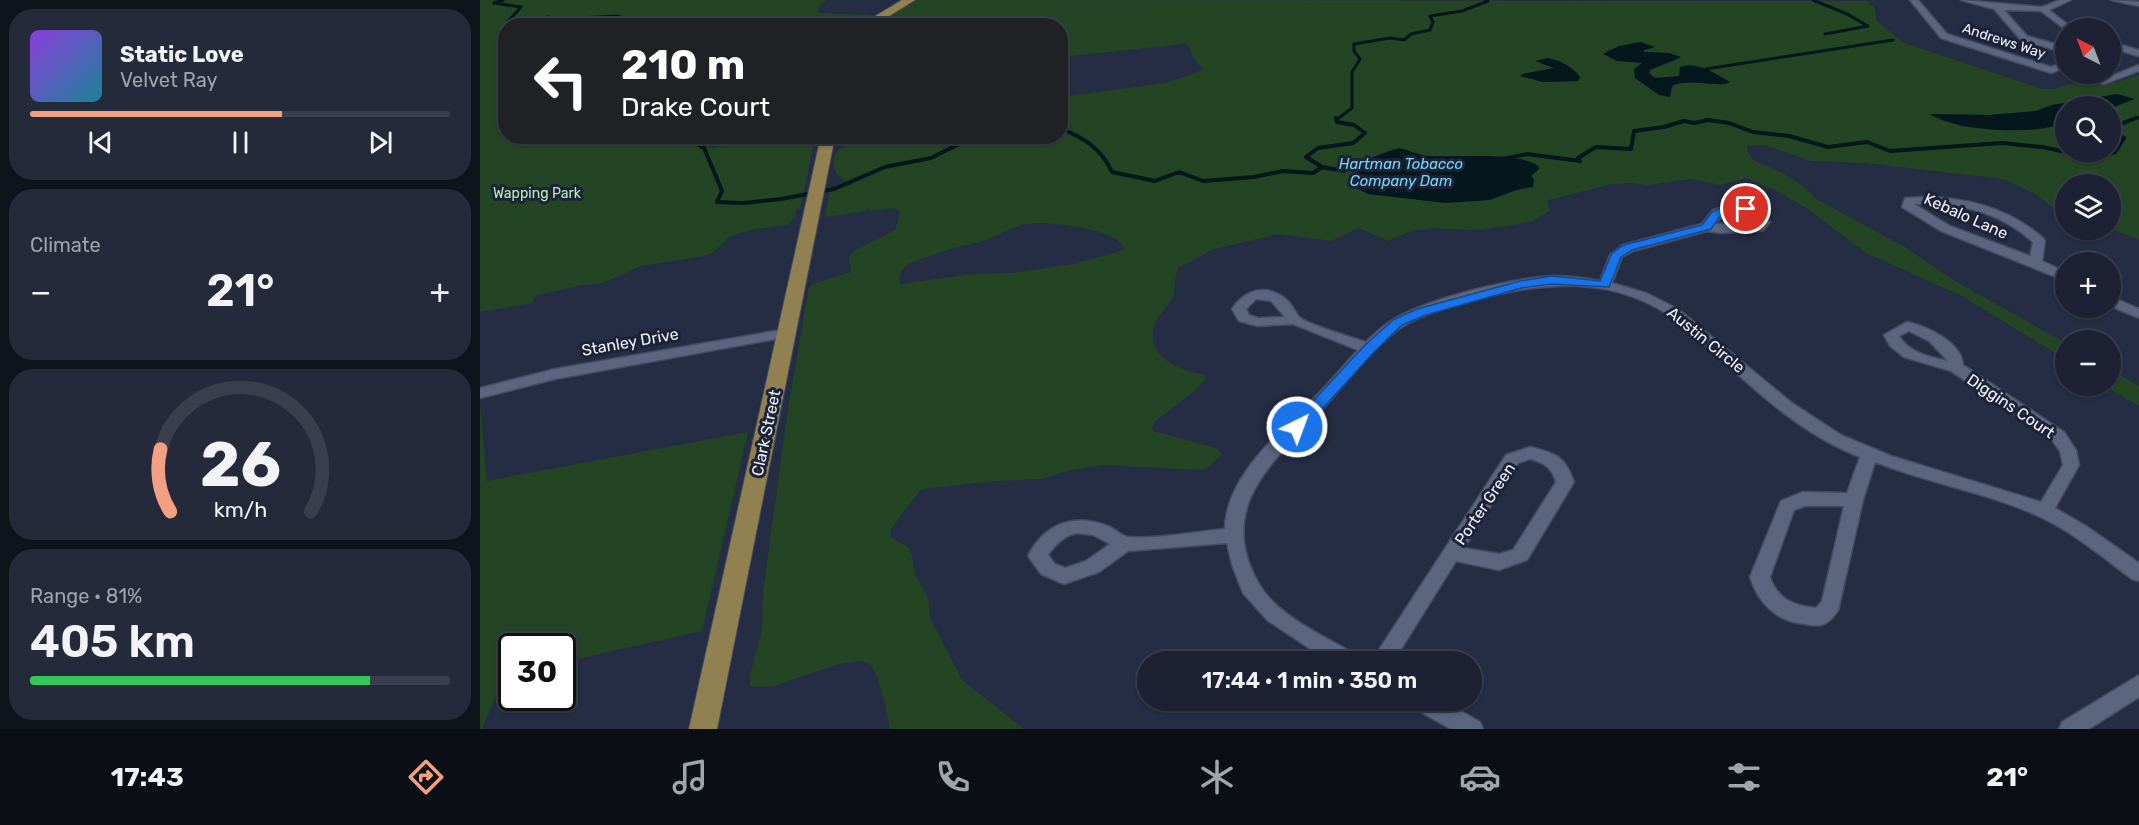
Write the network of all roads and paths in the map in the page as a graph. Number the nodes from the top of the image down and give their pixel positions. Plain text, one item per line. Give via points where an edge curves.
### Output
1 (910, 0) edge
2 (1914, 0) edge
3 (1965, 0) edge
4 (2067, 0) edge
5 (2115, 0) edge
6 (2129, 0) edge
7 (2139, 3) edge
8 (1997, 7) junction
9 (2043, 9) junction
10 (878, 18) edge
11 (2055, 18) edge
12 (2055, 47) edge
13 (2121, 48) edge
14 (2139, 53) edge
15 (2139, 68) edge
16 (2055, 69) edge
17 (2121, 73) edge
18 (826, 144) edge
19 (1707, 227) dead end
20 (2035, 261) junction
21 (2055, 271) edge
22 (1605, 285) junction
23 (2121, 305) edge
24 (2139, 314) edge
25 (1294, 320) dead end
26 (787, 333) junction
27 (1369, 349) junction
28 (1955, 367) dead end
29 (480, 393) edge
30 (1869, 454) junction
31 (1854, 500) junction
32 (2045, 511) junction
33 (1235, 535) junction
34 (1124, 544) dead end
35 (1451, 553) junction
36 (2139, 573) edge
37 (1333, 651) edge
38 (1388, 651) edge
39 (2139, 685) edge
40 (1440, 711) edge
41 (702, 729) edge
42 (1472, 729) edge
43 (2070, 729) edge

1 - 10 main road
2 - 16 street, Andrews Way via 1944,36
3 - 8 street, Andrews Way
4 - 9 street
5 - 7 street
6 - 7 street
8 - 9 street, Andrews Way
8 - 12 street, Andrews Way via 2025,38
9 - 11 street
13 - 14 street
15 - 17 street
18 - 26 main road, Clark Street
19 - 22 street via 1628,248 1616,255
20 - 20 street, Kebalo Lane via 1964,237 1921,217 1908,207 1909,201 1954,203 2006,217 2029,230 2039,241
20 - 21 street, Kebalo Lane
22 - 27 street, Austin Circle via 1552,280 1520,285 1421,312 1398,322
22 - 30 street, Austin Circle via 1669,309 1790,408 1833,438
23 - 24 street
25 - 27 street
26 - 29 street, Stanley Drive via 555,374
26 - 41 main road, Clark Street
27 - 33 street, Austin Circle via 1255,474 1234,512
28 - 32 street, Diggins Court via 2058,436 2068,450 2071,465
30 - 31 street
30 - 32 street, Austin Circle
31 - 31 street via 1831,605 1820,617 1797,615 1777,605 1764,590 1760,576 1787,506 1803,499
32 - 36 street, Austin Circle
33 - 34 street
33 - 37 street, Austin Circle via 1241,564 1255,595 1284,620
35 - 35 street, Porter Green via 1512,459 1530,453 1546,457 1560,467 1564,482 1520,555 1499,562
35 - 38 street, Porter Green
39 - 43 street
40 - 42 street

